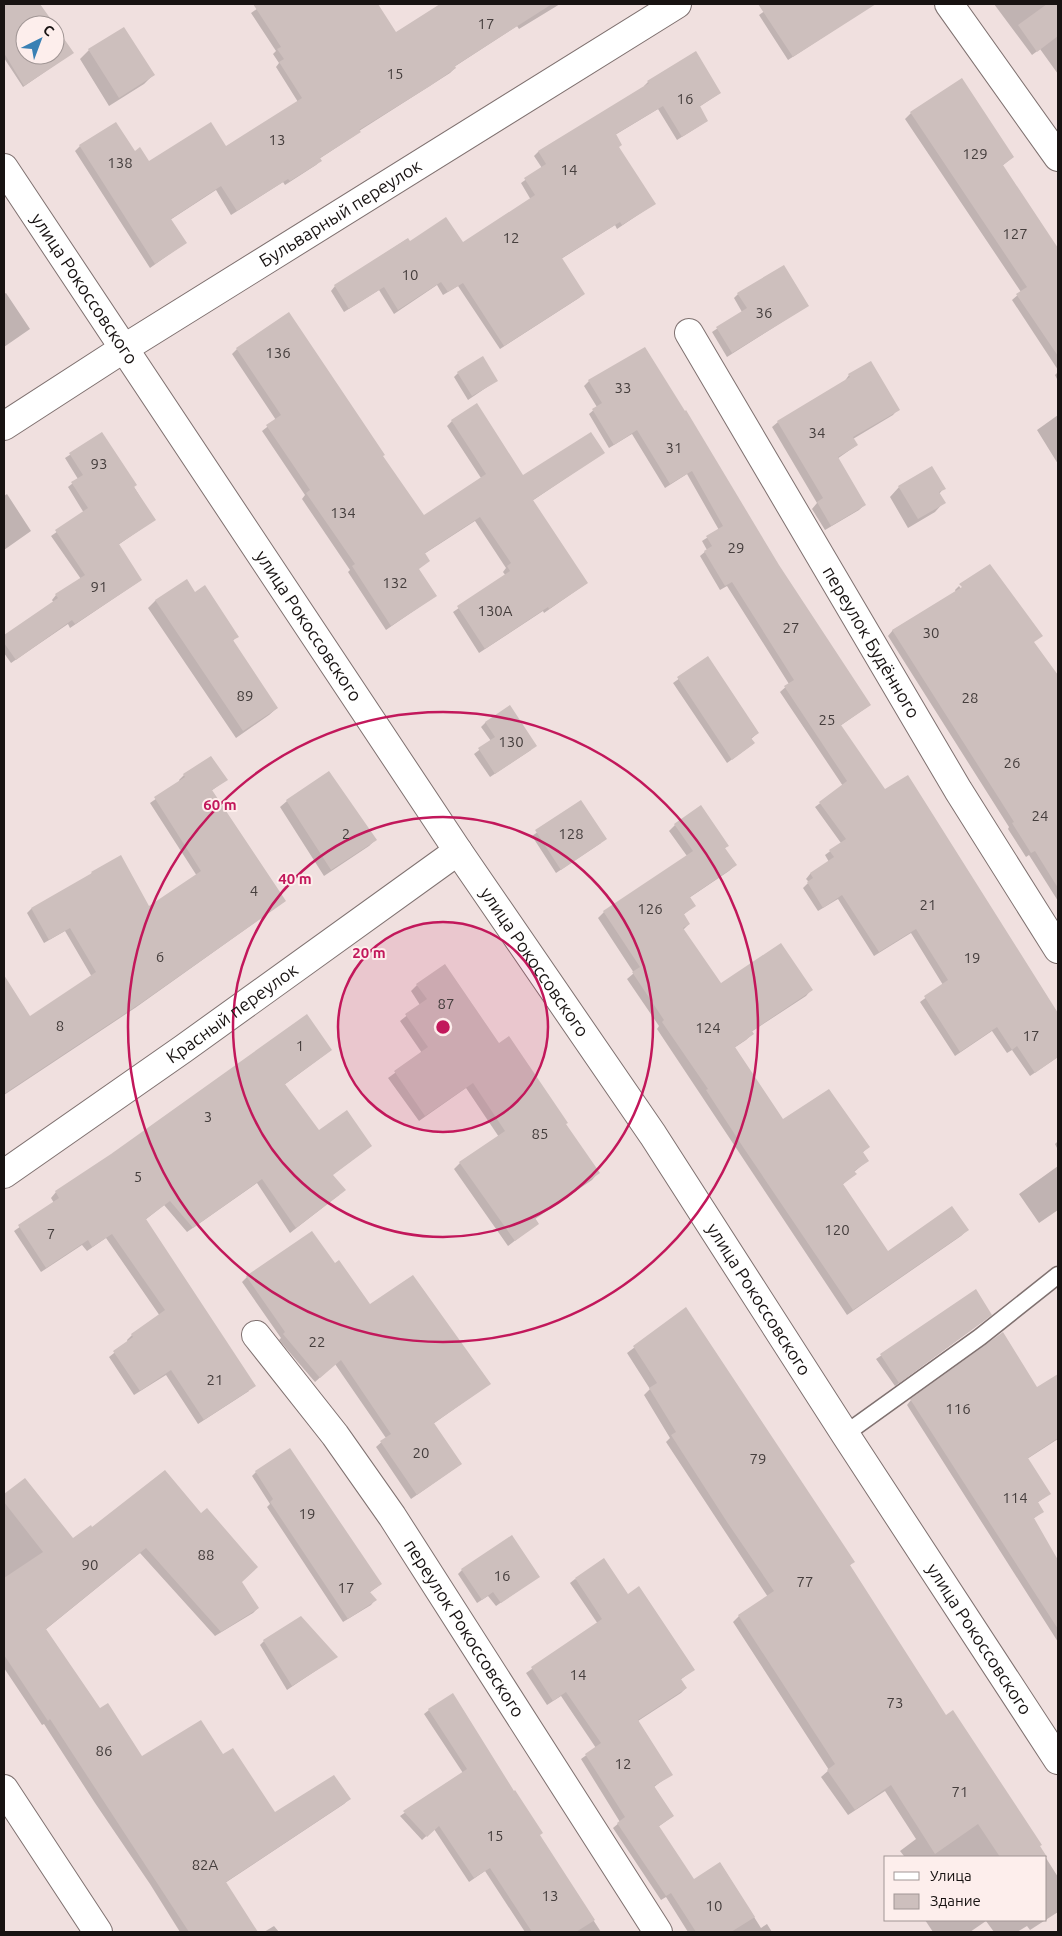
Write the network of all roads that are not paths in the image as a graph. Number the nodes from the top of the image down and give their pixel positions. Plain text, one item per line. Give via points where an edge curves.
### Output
1 (677, 4) edge
2 (949, 4) edge
3 (1058, 157) edge
4 (4, 168) edge
5 (689, 333) dead end
6 (123, 349) junction
7 (4, 426) edge
8 (458, 850) junction
9 (1058, 949) edge
10 (4, 1174) edge
11 (1058, 1275) edge
12 (256, 1335) dead end
13 (845, 1434) junction
14 (1058, 1760) edge
15 (4, 1789) edge
16 (98, 1932) edge
17 (658, 1932) edge

1 - 6 street, Бульварный переулок
2 - 3 street
4 - 6 street, улица Рокоссовского
5 - 9 street, переулок Будённого via 958,790
6 - 7 street, Бульварный переулок
6 - 8 street, улица Рокоссовского
8 - 10 street, Красный переулок
8 - 13 street, улица Рокоссовского via 653,1135
11 - 13 lane via 980,1337
12 - 17 street, переулок Рокоссовского via 335,1435 392,1516
13 - 14 street, улица Рокоссовского
15 - 16 street

